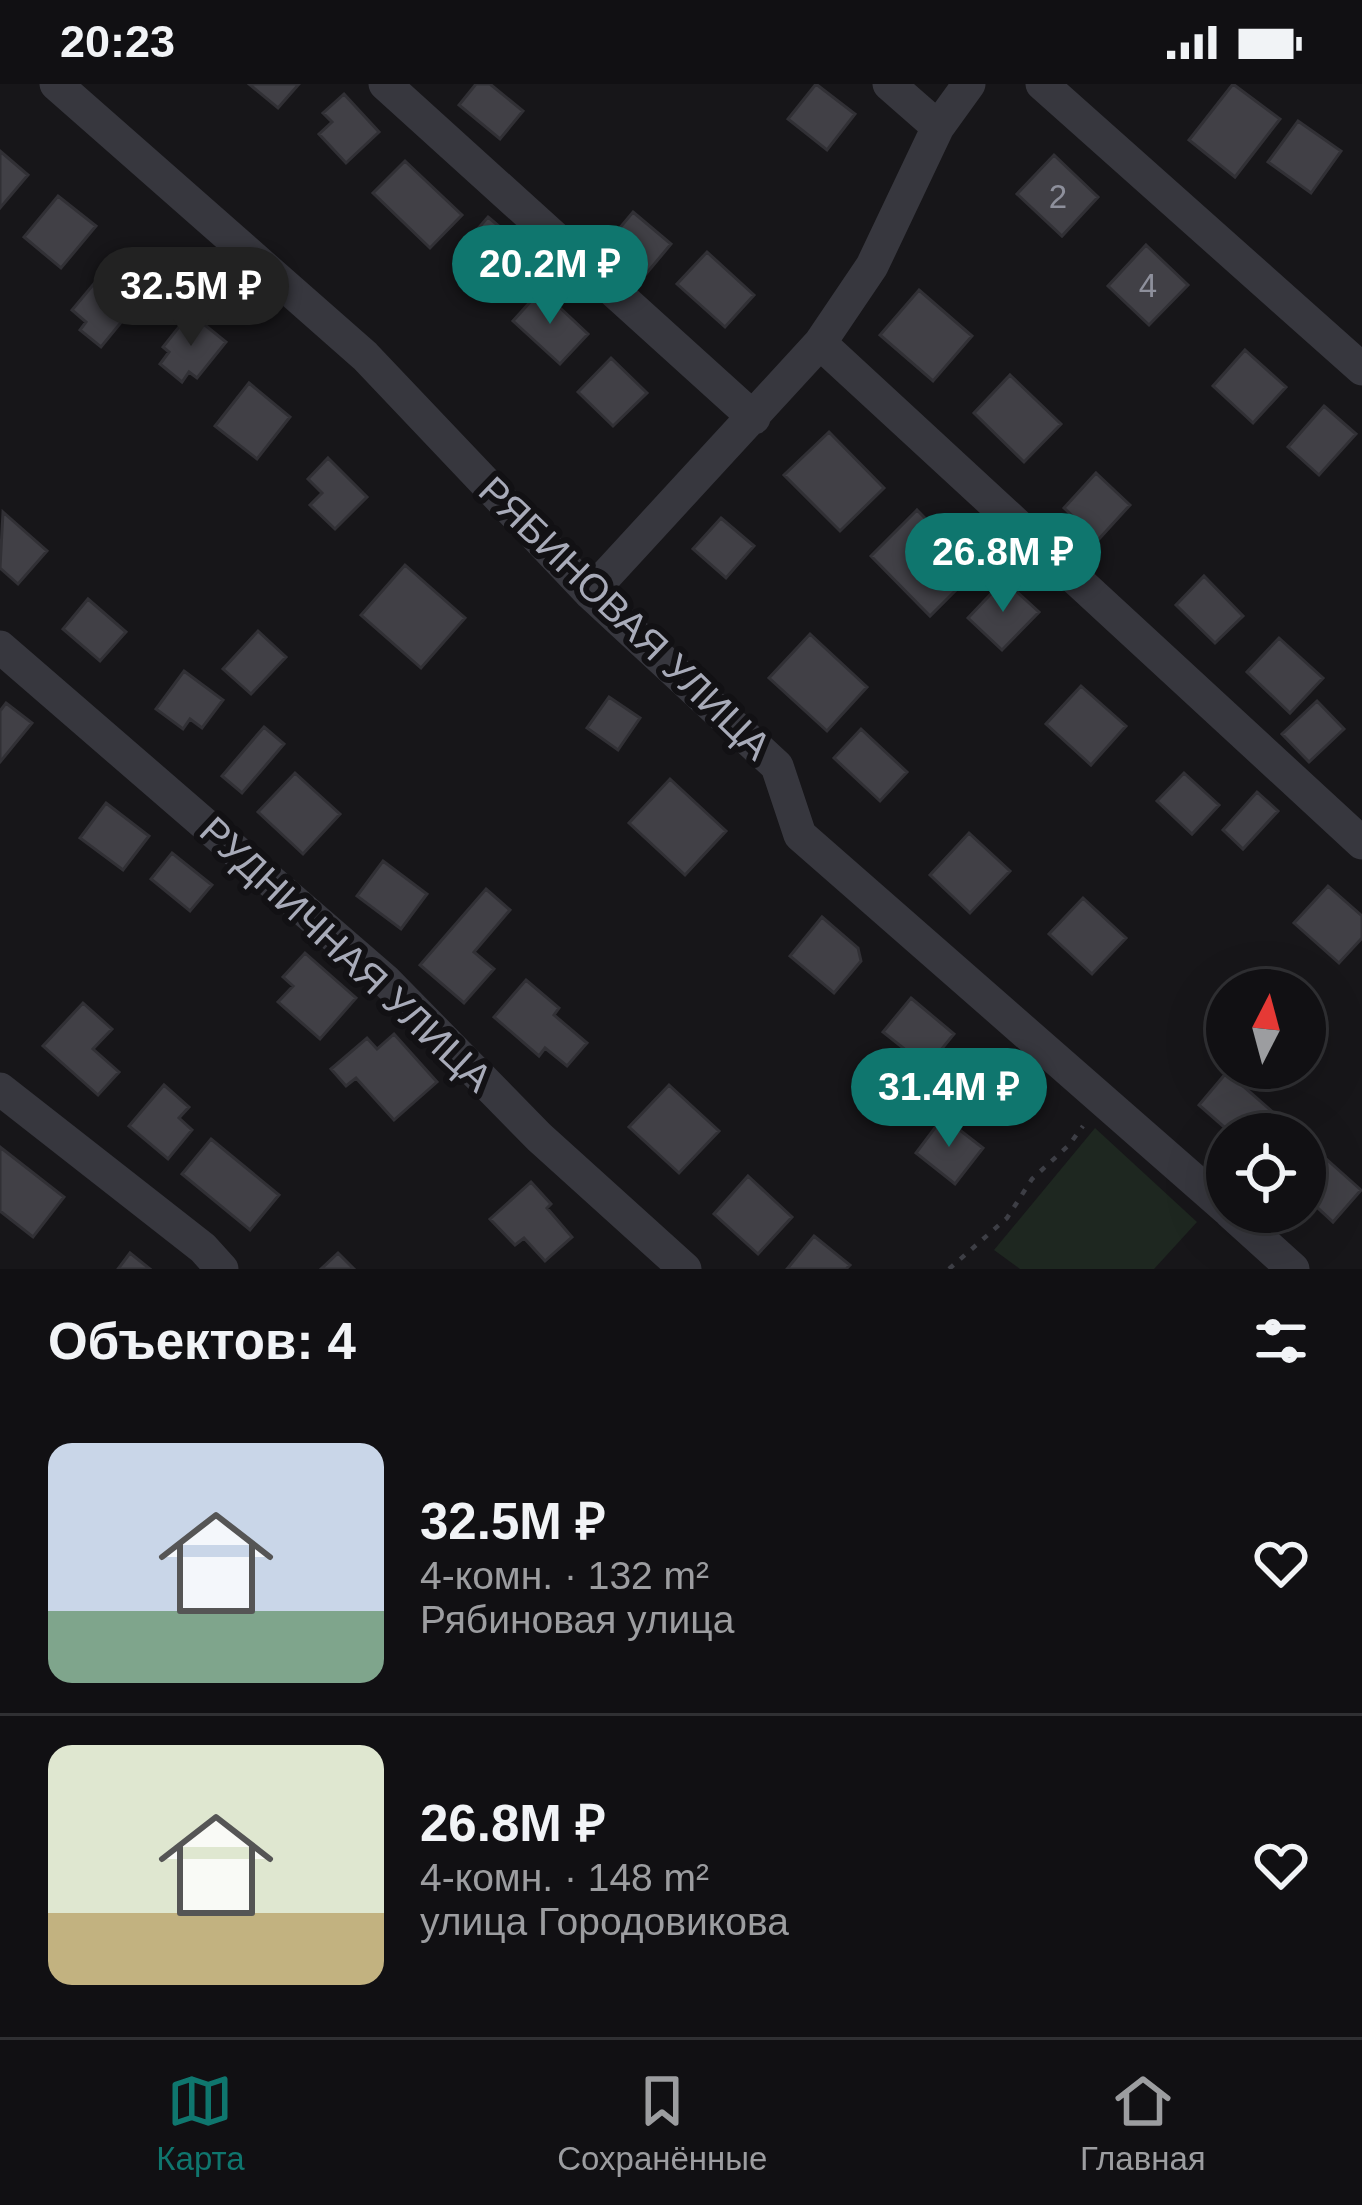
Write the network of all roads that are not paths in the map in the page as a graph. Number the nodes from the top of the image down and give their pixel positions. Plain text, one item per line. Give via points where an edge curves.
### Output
1 (56, 84) edge
2 (385, 84) edge
3 (889, 84) edge
4 (969, 84) edge
5 (1042, 84) edge
6 (938, 127) junction
7 (820, 343) junction
8 (1362, 369) edge
9 (754, 418) junction
10 (590, 593) junction
11 (0, 647) edge
12 (1362, 843) edge
13 (0, 1089) edge
14 (1206, 1190) edge
15 (1254, 1233) edge
16 (222, 1269) edge
17 (685, 1269) edge
18 (1293, 1269) edge

1 - 10 street, РЯБИНОВАЯ УЛИЦА via 365,356
2 - 9 street
3 - 6 street
4 - 6 street
5 - 8 street
6 - 7 street via 872,266
7 - 9 street
7 - 12 street
9 - 10 street
10 - 14 street, РЯБИНОВАЯ УЛИЦА via 777,766 800,835
11 - 17 street, РУДНИЧНАЯ УЛИЦА via 386,981 539,1137
13 - 16 street
15 - 18 street, РЯБИНОВАЯ УЛИЦА

